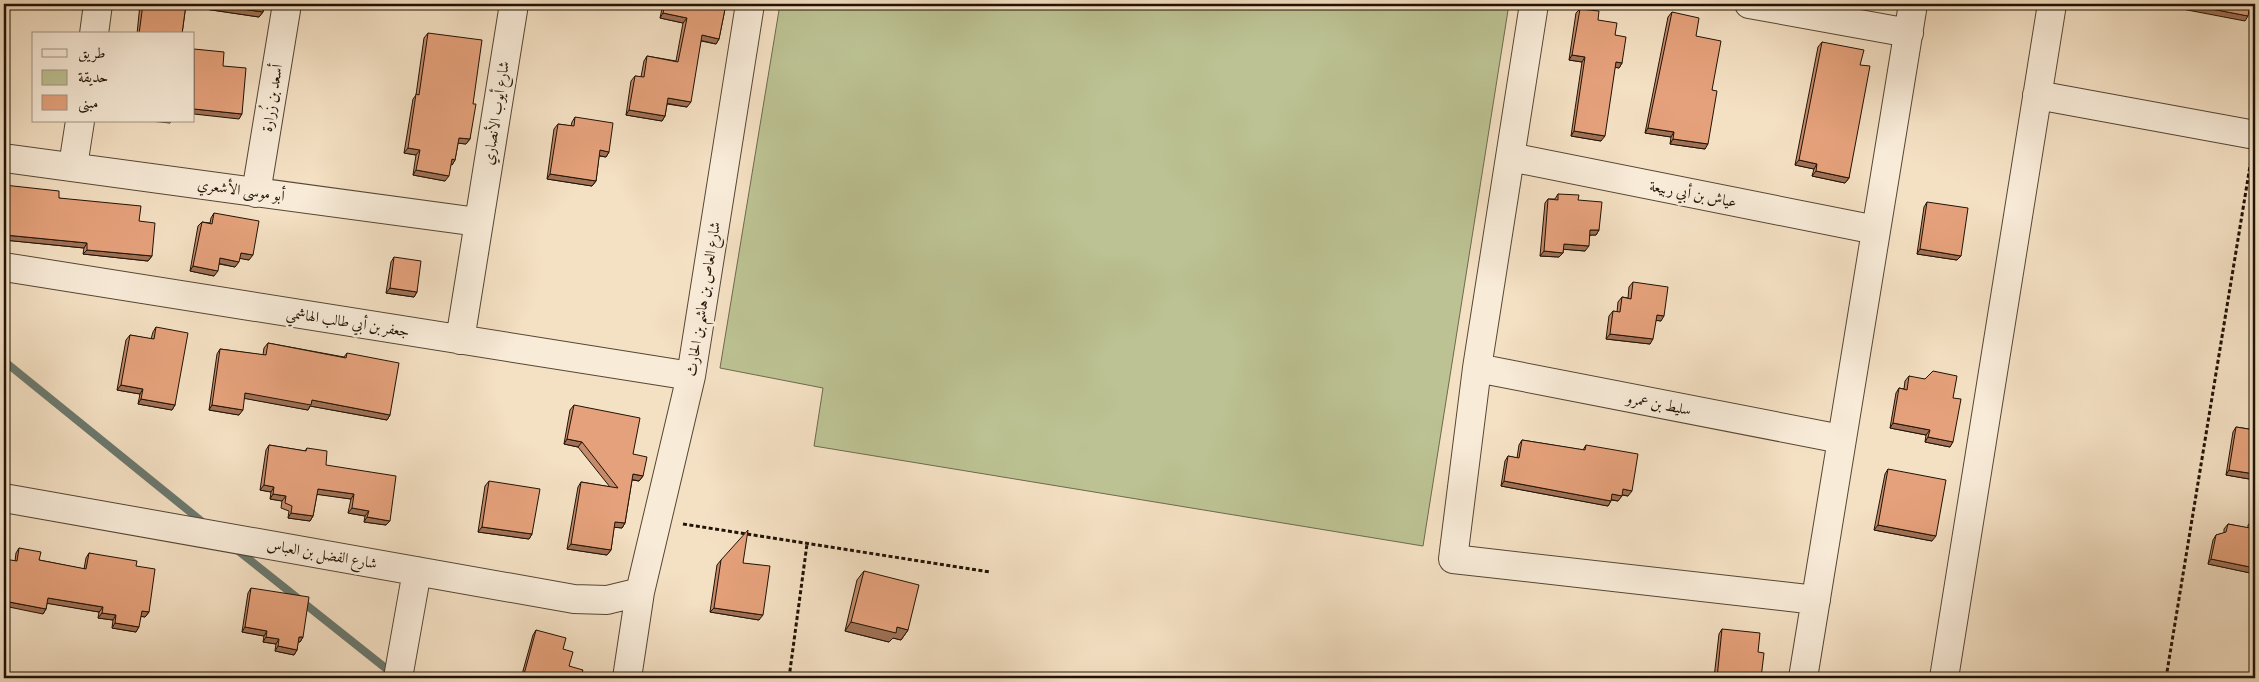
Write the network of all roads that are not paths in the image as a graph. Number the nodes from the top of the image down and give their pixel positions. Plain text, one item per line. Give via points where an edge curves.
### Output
1 (98, 4) edge
2 (287, 4) edge
3 (514, 4) edge
4 (750, 4) edge
5 (1534, 4) edge
6 (1749, 4) edge
7 (1914, 4) edge
8 (2052, 4) edge
9 (94, 32) edge
10 (1909, 33) junction
11 (2037, 96) junction
12 (80, 122) edge
13 (2254, 146) edge
14 (1510, 157) junction
15 (4, 158) edge
16 (72, 166) junction
17 (256, 193) junction
18 (478, 222) junction
19 (1876, 230) junction
20 (4, 267) edge
21 (460, 340) junction
22 (1477, 368) junction
23 (691, 376) junction
24 (1841, 439) junction
25 (4, 498) edge
26 (417, 571) junction
27 (640, 592) junction
28 (1816, 600) junction
29 (398, 678) edge
30 (626, 678) edge
31 (1804, 678) edge
32 (1944, 678) edge

1 - 9 street
2 - 17 street, أسعد بن زُرارة
3 - 18 street, شارع أيوب الأنصاري
4 - 23 street, شارع العاص بن هاشم بن الحارث
5 - 14 street
6 - 10 street
7 - 10 street
8 - 11 street
10 - 19 street
11 - 13 street
11 - 32 street
12 - 16 street
14 - 19 street, عياش بن أبي ربيعة
14 - 22 street
15 - 16 street, أبو موسى الأشعري
16 - 17 street, أبو موسى الأشعري
17 - 18 street, أبو موسى الأشعري
18 - 21 street, شارع أيوب الأنصاري
19 - 24 street
20 - 21 street, جعفر بن أبي طالب الهاشمي
21 - 23 street, جعفر بن أبي طالب الهاشمي
22 - 24 street, سليط بن عمرو
22 - 28 street via 1453,559
23 - 27 street, شارع العاص بن هاشم بن الحارث
24 - 28 street
25 - 26 street, شارع الفضل بن العباس
26 - 27 street, شارع الفضل بن العباس via 574,599 607,600
26 - 29 street
27 - 30 street, شارع العاص بن هاشم بن الحارث
28 - 31 street

